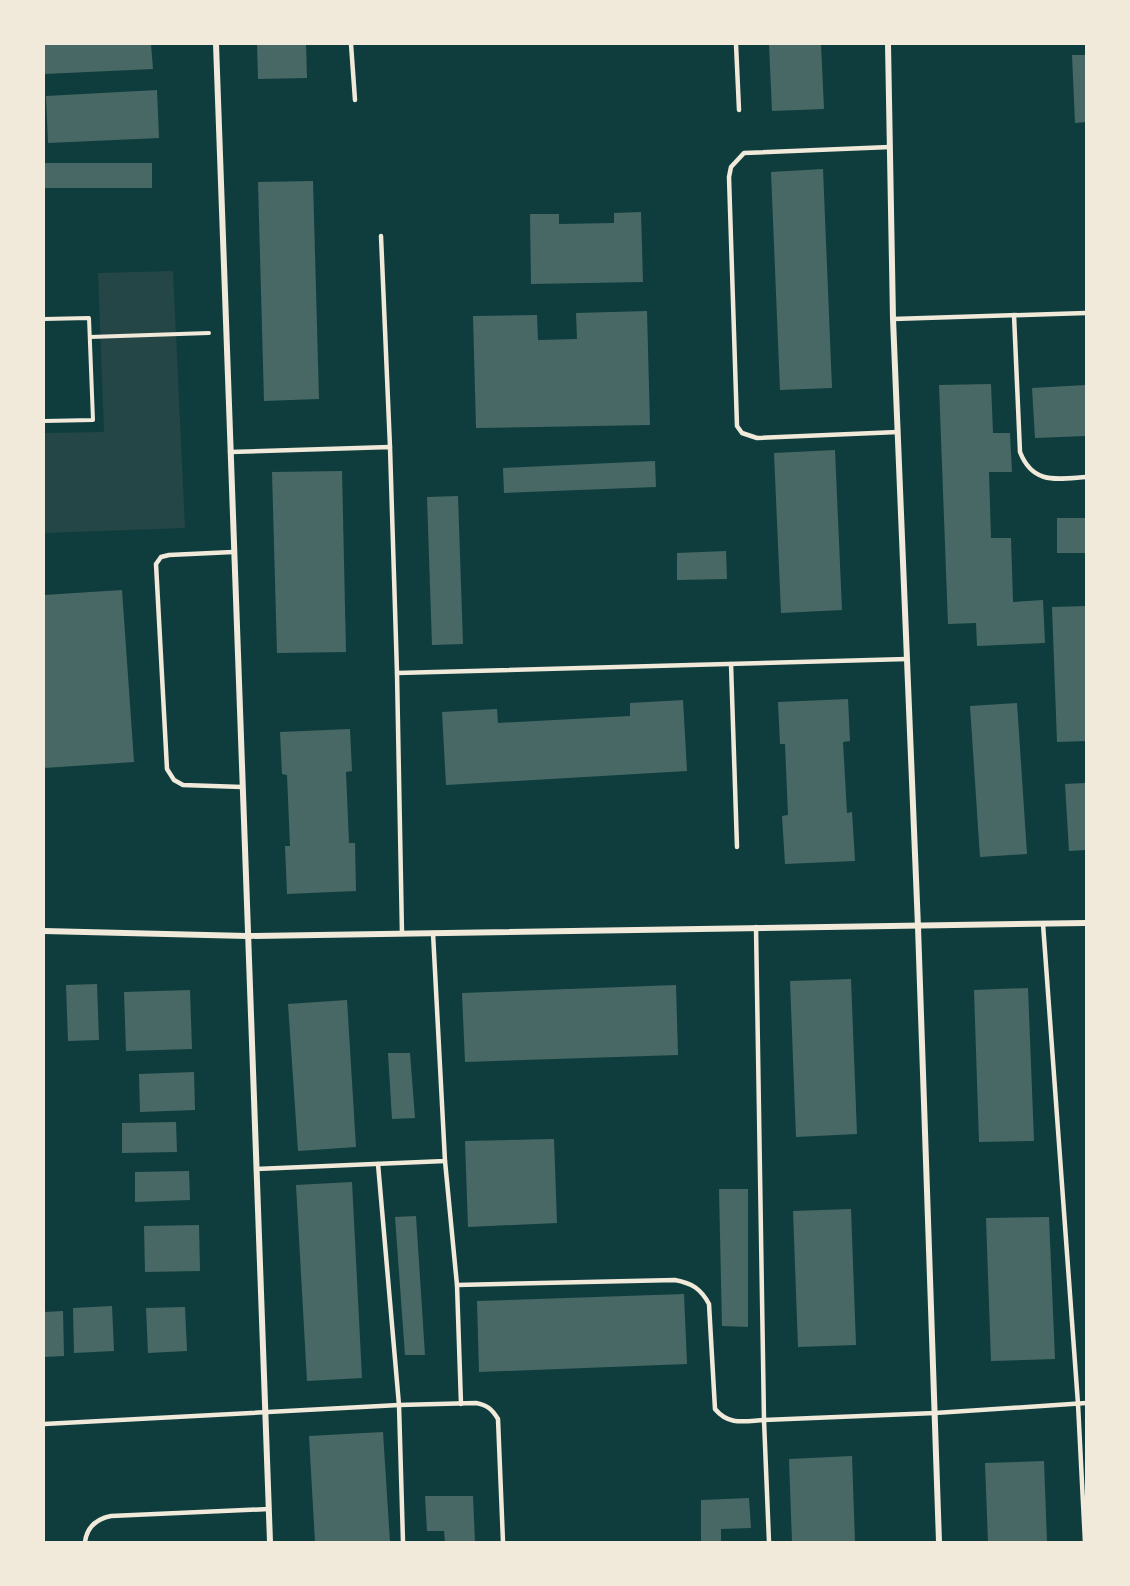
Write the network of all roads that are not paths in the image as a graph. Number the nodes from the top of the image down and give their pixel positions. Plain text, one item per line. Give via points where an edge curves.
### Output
1 (216, 44) edge
2 (351, 44) edge
3 (736, 44) edge
4 (888, 44) edge
5 (355, 100) dead end
6 (739, 110) dead end
7 (890, 147) junction
8 (381, 236) dead end
9 (1086, 313) edge
10 (1014, 315) junction
11 (893, 319) junction
12 (898, 432) junction
13 (390, 447) junction
14 (230, 452) junction
15 (1086, 477) edge
16 (233, 552) junction
17 (907, 659) junction
18 (731, 664) junction
19 (397, 673) junction
20 (242, 787) junction
21 (737, 847) dead end
22 (1086, 923) edge
23 (1043, 924) junction
24 (756, 927) junction
25 (918, 927) junction
26 (44, 931) edge
27 (433, 933) junction
28 (402, 934) junction
29 (247, 936) junction
30 (446, 1161) junction
31 (378, 1164) junction
32 (256, 1169) junction
33 (457, 1285) junction
34 (1086, 1403) edge
35 (461, 1404) junction
36 (1078, 1404) junction
37 (399, 1405) junction
38 (266, 1413) junction
39 (934, 1413) junction
40 (764, 1420) junction
41 (44, 1424) edge
42 (269, 1509) junction
43 (85, 1542) edge
44 (270, 1542) edge
45 (403, 1542) edge
46 (502, 1542) edge
47 (769, 1542) edge
48 (939, 1542) edge
49 (1085, 1542) edge

1 - 14 street
2 - 5 lane
3 - 6 lane
4 - 7 street
7 - 11 street
7 - 12 lane via 744,153 731,167 730,211 736,418 742,433 757,438
8 - 13 lane
9 - 10 lane
10 - 11 lane
10 - 15 lane via 1020,452 1024,462 1030,471 1051,479
11 - 12 street
12 - 17 street
13 - 14 lane
13 - 19 lane
14 - 16 street
16 - 20 street
16 - 20 lane via 169,555 156,564 167,769 183,785
17 - 18 lane
17 - 25 street
18 - 19 lane
18 - 21 lane
19 - 28 lane
20 - 29 street
22 - 23 street
23 - 25 street
23 - 36 lane
24 - 25 street
24 - 27 street
24 - 40 lane
25 - 39 street
26 - 29 street
27 - 28 street
27 - 30 lane
28 - 29 street
29 - 32 street
30 - 31 lane
30 - 33 lane
31 - 32 lane
31 - 37 lane
32 - 38 street
33 - 35 lane
33 - 40 lane via 688,1282 702,1291 709,1304 715,1409 729,1421
34 - 36 lane
35 - 37 lane
35 - 46 lane via 486,1405 498,1419
36 - 39 lane
36 - 49 lane
37 - 38 lane
37 - 45 lane
38 - 41 lane
38 - 42 street
39 - 40 lane
39 - 48 street
40 - 47 lane
42 - 43 lane via 111,1516 94,1523
42 - 44 street

